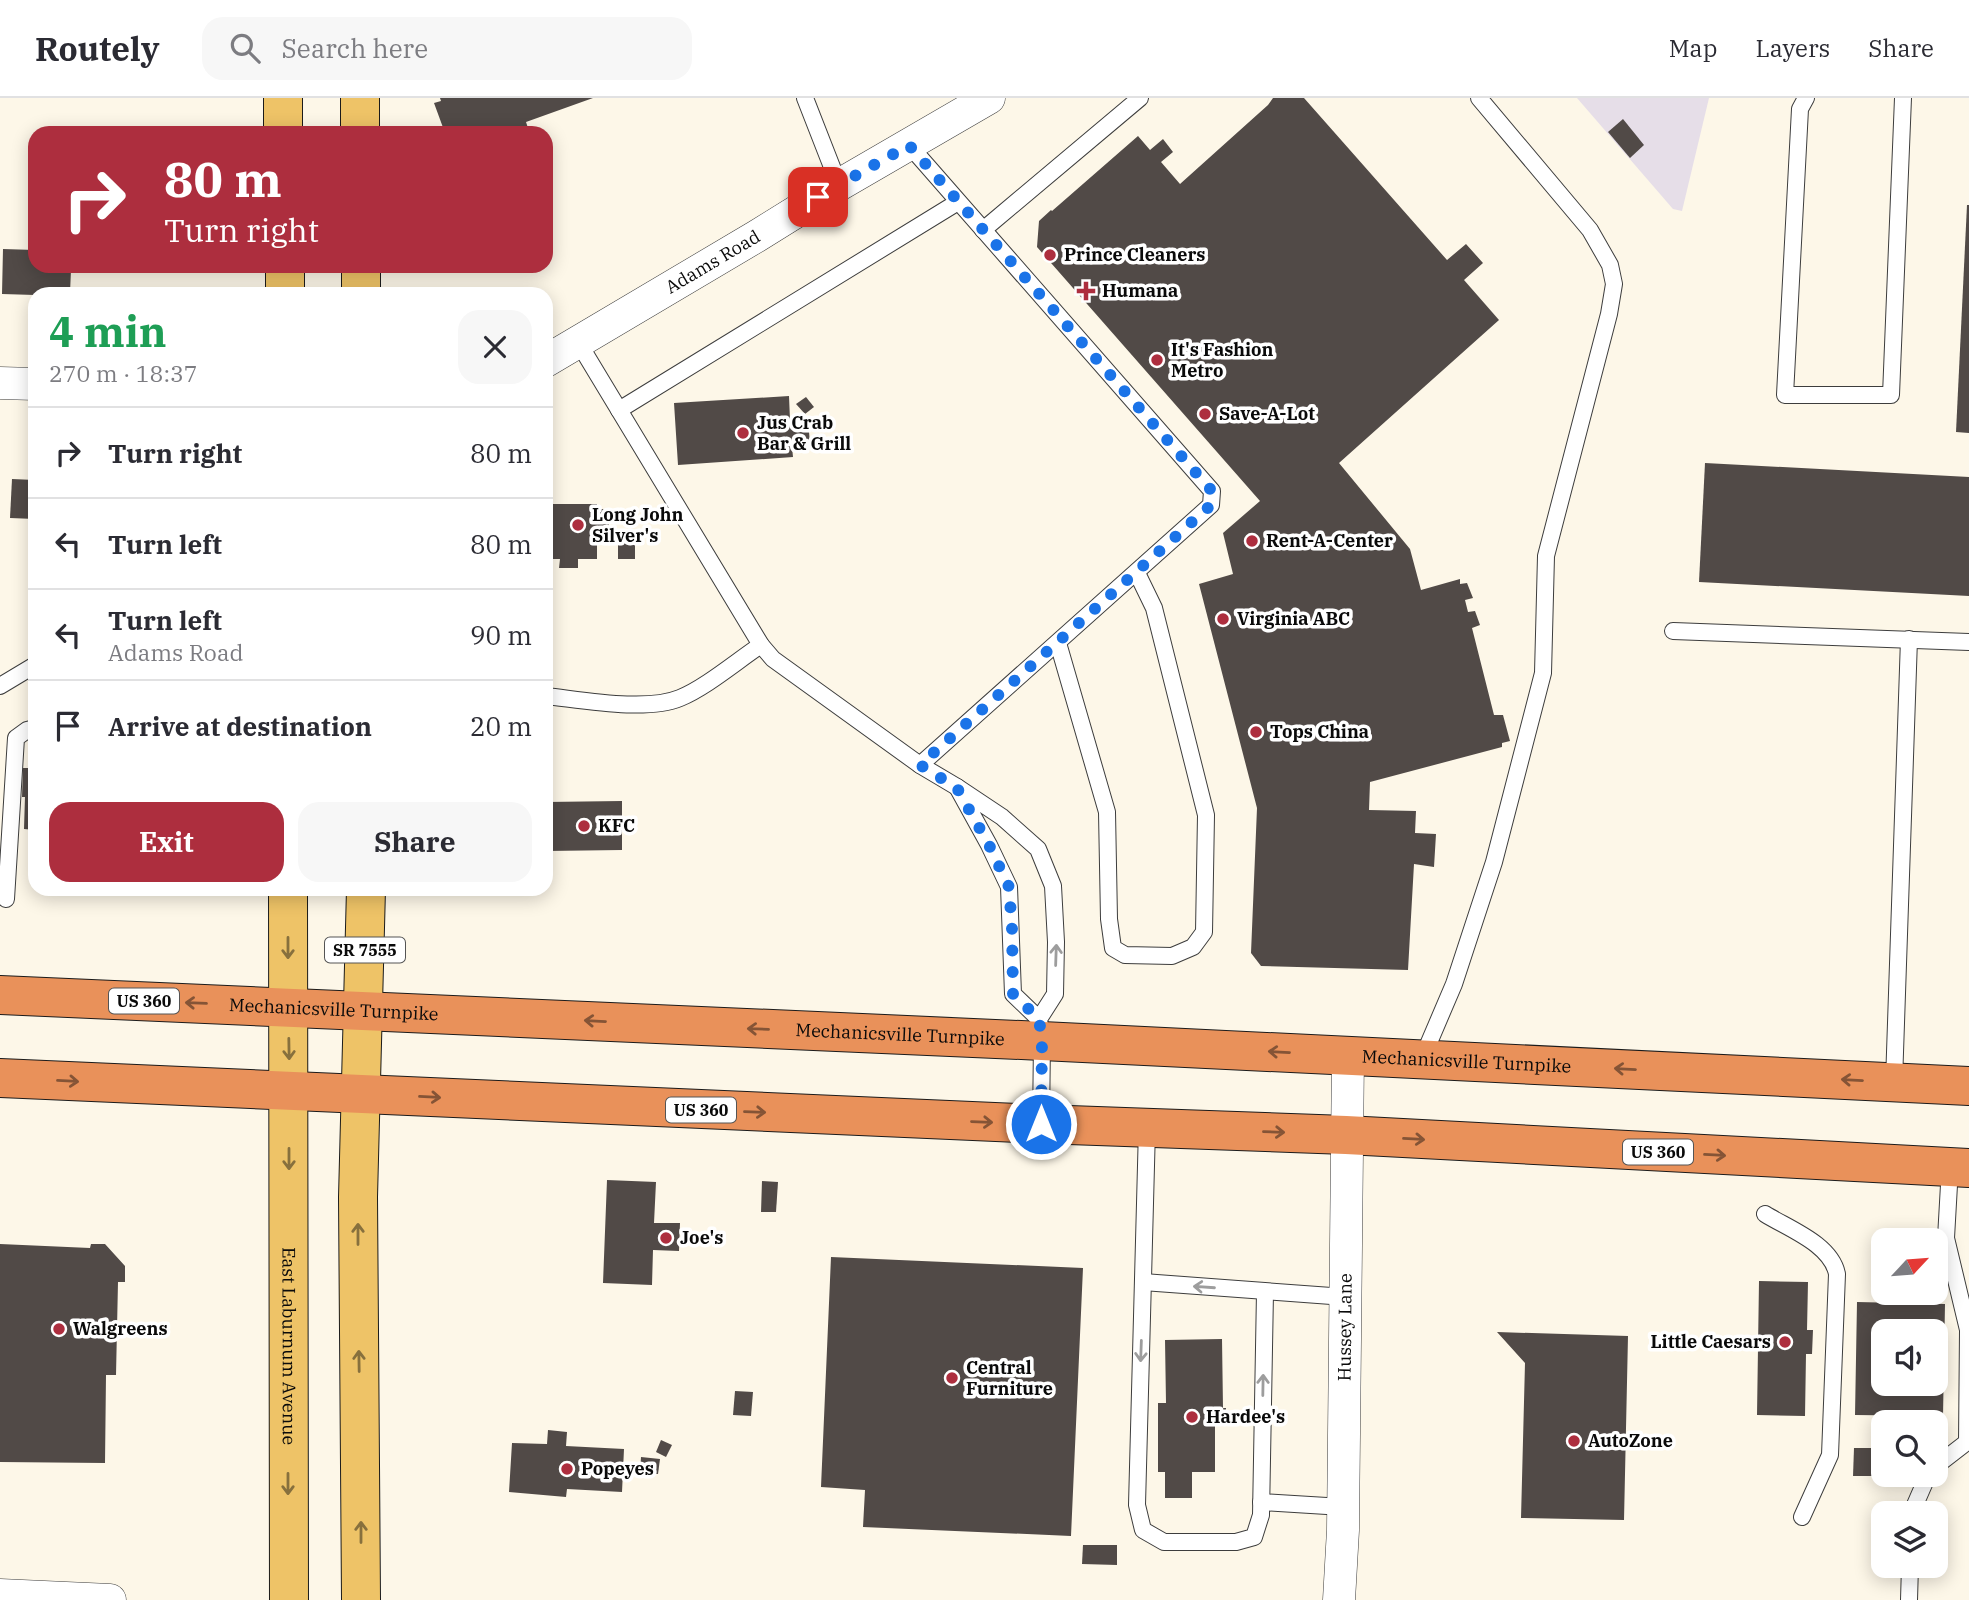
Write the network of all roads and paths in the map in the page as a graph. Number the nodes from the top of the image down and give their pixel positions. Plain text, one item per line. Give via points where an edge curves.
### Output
1 (283, 98) edge
2 (360, 98) edge
3 (805, 98) edge
4 (989, 98) edge
5 (1140, 98) edge
6 (1479, 98) edge
7 (1806, 98) edge
8 (1903, 98) edge
9 (283, 126) edge
10 (360, 126) edge
11 (909, 145) junction
12 (839, 185) junction
13 (958, 202) junction
14 (983, 230) junction
15 (578, 342) junction
16 (553, 357) edge
17 (0, 383) edge
18 (28, 384) edge
19 (619, 410) junction
20 (1136, 573) junction
21 (1673, 631) dead end
22 (1909, 639) junction
23 (1969, 642) edge
24 (1058, 643) junction
25 (761, 645) junction
26 (28, 669) edge
27 (0, 685) edge
28 (553, 697) edge
29 (28, 730) edge
30 (920, 765) junction
31 (957, 788) junction
32 (288, 896) edge
33 (366, 896) edge
34 (6, 899) dead end
35 (0, 995) edge
36 (289, 1007) junction
37 (364, 1011) junction
38 (1041, 1030) junction
39 (1348, 1055) junction
40 (1422, 1059) junction
41 (0, 1078) edge
42 (1894, 1082) junction
43 (1969, 1086) edge
44 (289, 1090) junction
45 (361, 1094) junction
46 (1041, 1124) junction
47 (1147, 1128) junction
48 (1346, 1135) junction
49 (1959, 1167) edge
50 (1765, 1214) dead end
51 (1143, 1282) junction
52 (1265, 1292) junction
53 (1345, 1297) junction
54 (1948, 1457) edge
55 (1261, 1502) junction
56 (1343, 1507) junction
57 (1802, 1517) dead end
58 (1910, 1578) edge
59 (0, 1595) edge
60 (110, 1600) edge
61 (289, 1600) edge
62 (361, 1600) edge
63 (1339, 1600) edge
64 (1909, 1600) edge

1 - 9 main road
2 - 10 main road
3 - 12 lane
4 - 11 street, Adams Road
5 - 14 lane
6 - 40 lane via 1590,230 1610,265 1614,285 1546,556 1543,673 1491,874 1454,984
7 - 8 lane via 1800,108 1785,395 1891,395
11 - 12 street, Adams Road
11 - 13 lane
12 - 15 street, Adams Road
13 - 14 lane
13 - 19 lane
14 - 20 lane via 1212,491 1211,505
15 - 16 street, Adams Road
15 - 19 lane
17 - 18 street
19 - 25 lane
20 - 24 lane
20 - 24 lane via 1154,608 1206,815 1204,932 1193,947 1172,956 1125,955 1113,948 1107,812
21 - 22 lane
22 - 23 lane
22 - 42 lane
24 - 30 lane
25 - 28 lane via 679,699 643,705
25 - 30 lane via 773,659
26 - 27 lane
29 - 34 lane via 16,738
30 - 31 lane
31 - 38 lane via 1009,887 1013,994
38 -> 31 lane via 1055,993 1053,886 1038,849 1002,817
32 -> 36 main road
33 - 37 main road, SR 7555
36 -> 35 highway, Mechanicsville Turnpike / US 360
36 - 37 highway, Mechanicsville Turnpike / US 360
36 -> 44 main road, East Laburnum Avenue
38 -> 37 highway, Mechanicsville Turnpike / US 360
37 - 45 main road
39 -> 38 highway, Mechanicsville Turnpike / US 360
38 - 46 lane
39 - 40 highway, Mechanicsville Turnpike / US 360
39 - 48 street, Hussey Lane
42 -> 40 highway, Mechanicsville Turnpike / US 360
41 -> 44 highway, US 360
42 - 43 highway, Mechanicsville Turnpike / US 360
44 - 45 highway, US 360
44 -> 61 main road, East Laburnum Avenue
45 -> 46 highway, US 360
62 -> 45 main road
46 - 47 highway, US 360
47 -> 48 highway, US 360
47 - 51 lane
48 -> 49 highway, US 360
48 - 53 street, Hussey Lane
49 - 54 lane via 1946,1238 1968,1330 1967,1442
50 - 57 lane via 1826,1251 1837,1274 1830,1455
52 -> 51 lane
51 -> 55 lane via 1137,1505 1143,1530 1164,1542 1236,1542 1254,1537
52 - 53 lane
55 -> 52 lane
53 - 56 street, Hussey Lane
55 - 56 lane
56 - 63 street, Hussey Lane
58 - 64 lane
59 - 60 street

